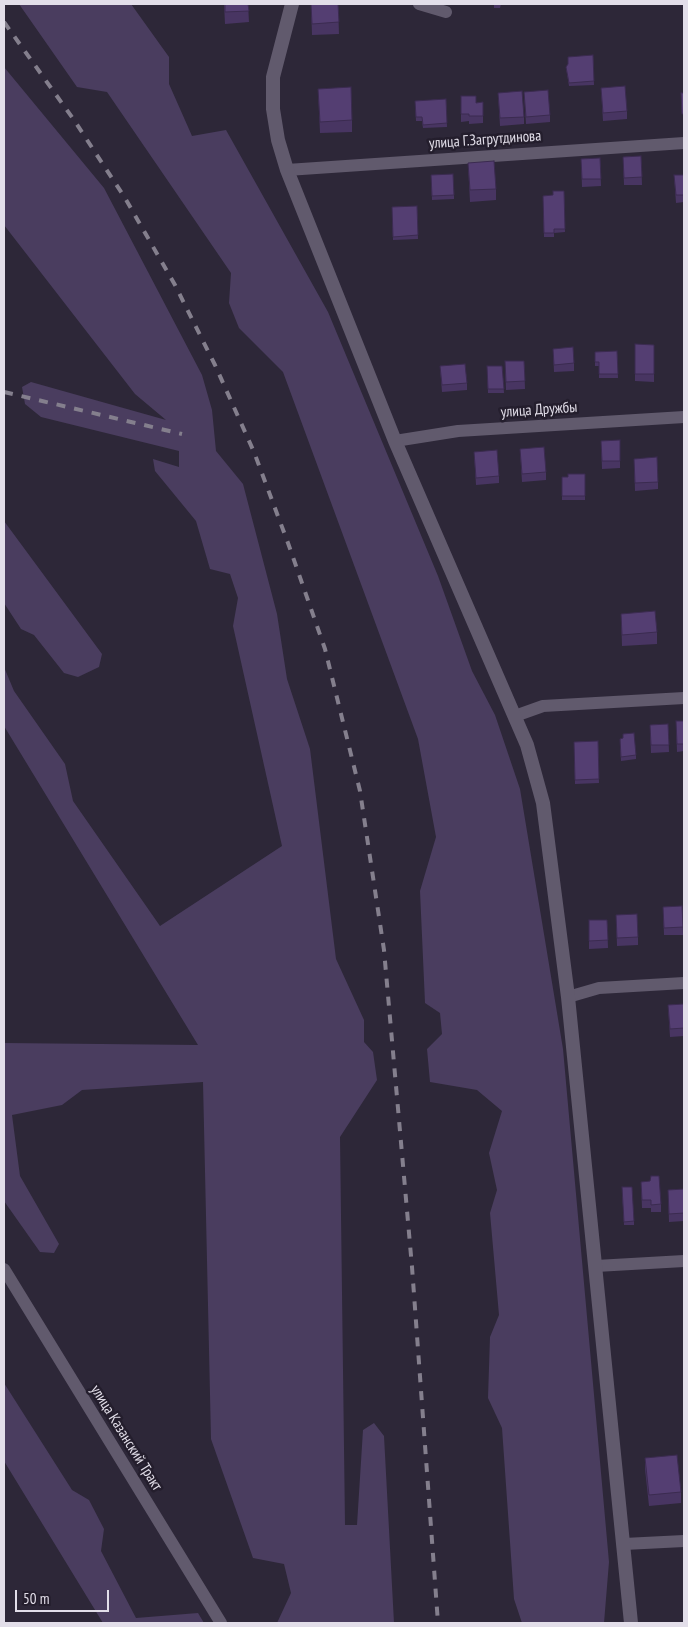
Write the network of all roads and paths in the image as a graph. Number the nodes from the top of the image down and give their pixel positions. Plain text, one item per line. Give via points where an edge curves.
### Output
1 (292, 4) edge
2 (419, 4) edge
3 (446, 12) dead end
4 (684, 143) edge
5 (287, 170) junction
6 (684, 417) edge
7 (395, 440) junction
8 (684, 698) edge
9 (515, 716) junction
10 (684, 982) edge
11 (568, 998) junction
12 (684, 1261) edge
13 (596, 1266) junction
14 (4, 1269) edge
15 (684, 1541) edge
16 (624, 1544) junction
17 (221, 1623) edge
18 (631, 1623) edge

1 - 5 street via 273,77 273,109
2 - 3 street
4 - 5 street, улица Г.Загрутдинова
5 - 7 street
6 - 7 street, улица Дружбы via 458,432
7 - 9 street
8 - 9 street via 543,706
9 - 11 street via 527,744 543,803
10 - 11 street via 599,988
11 - 13 street
12 - 13 street
13 - 16 street
14 - 17 street, улица Казанский Тракт
15 - 16 street
16 - 18 street

